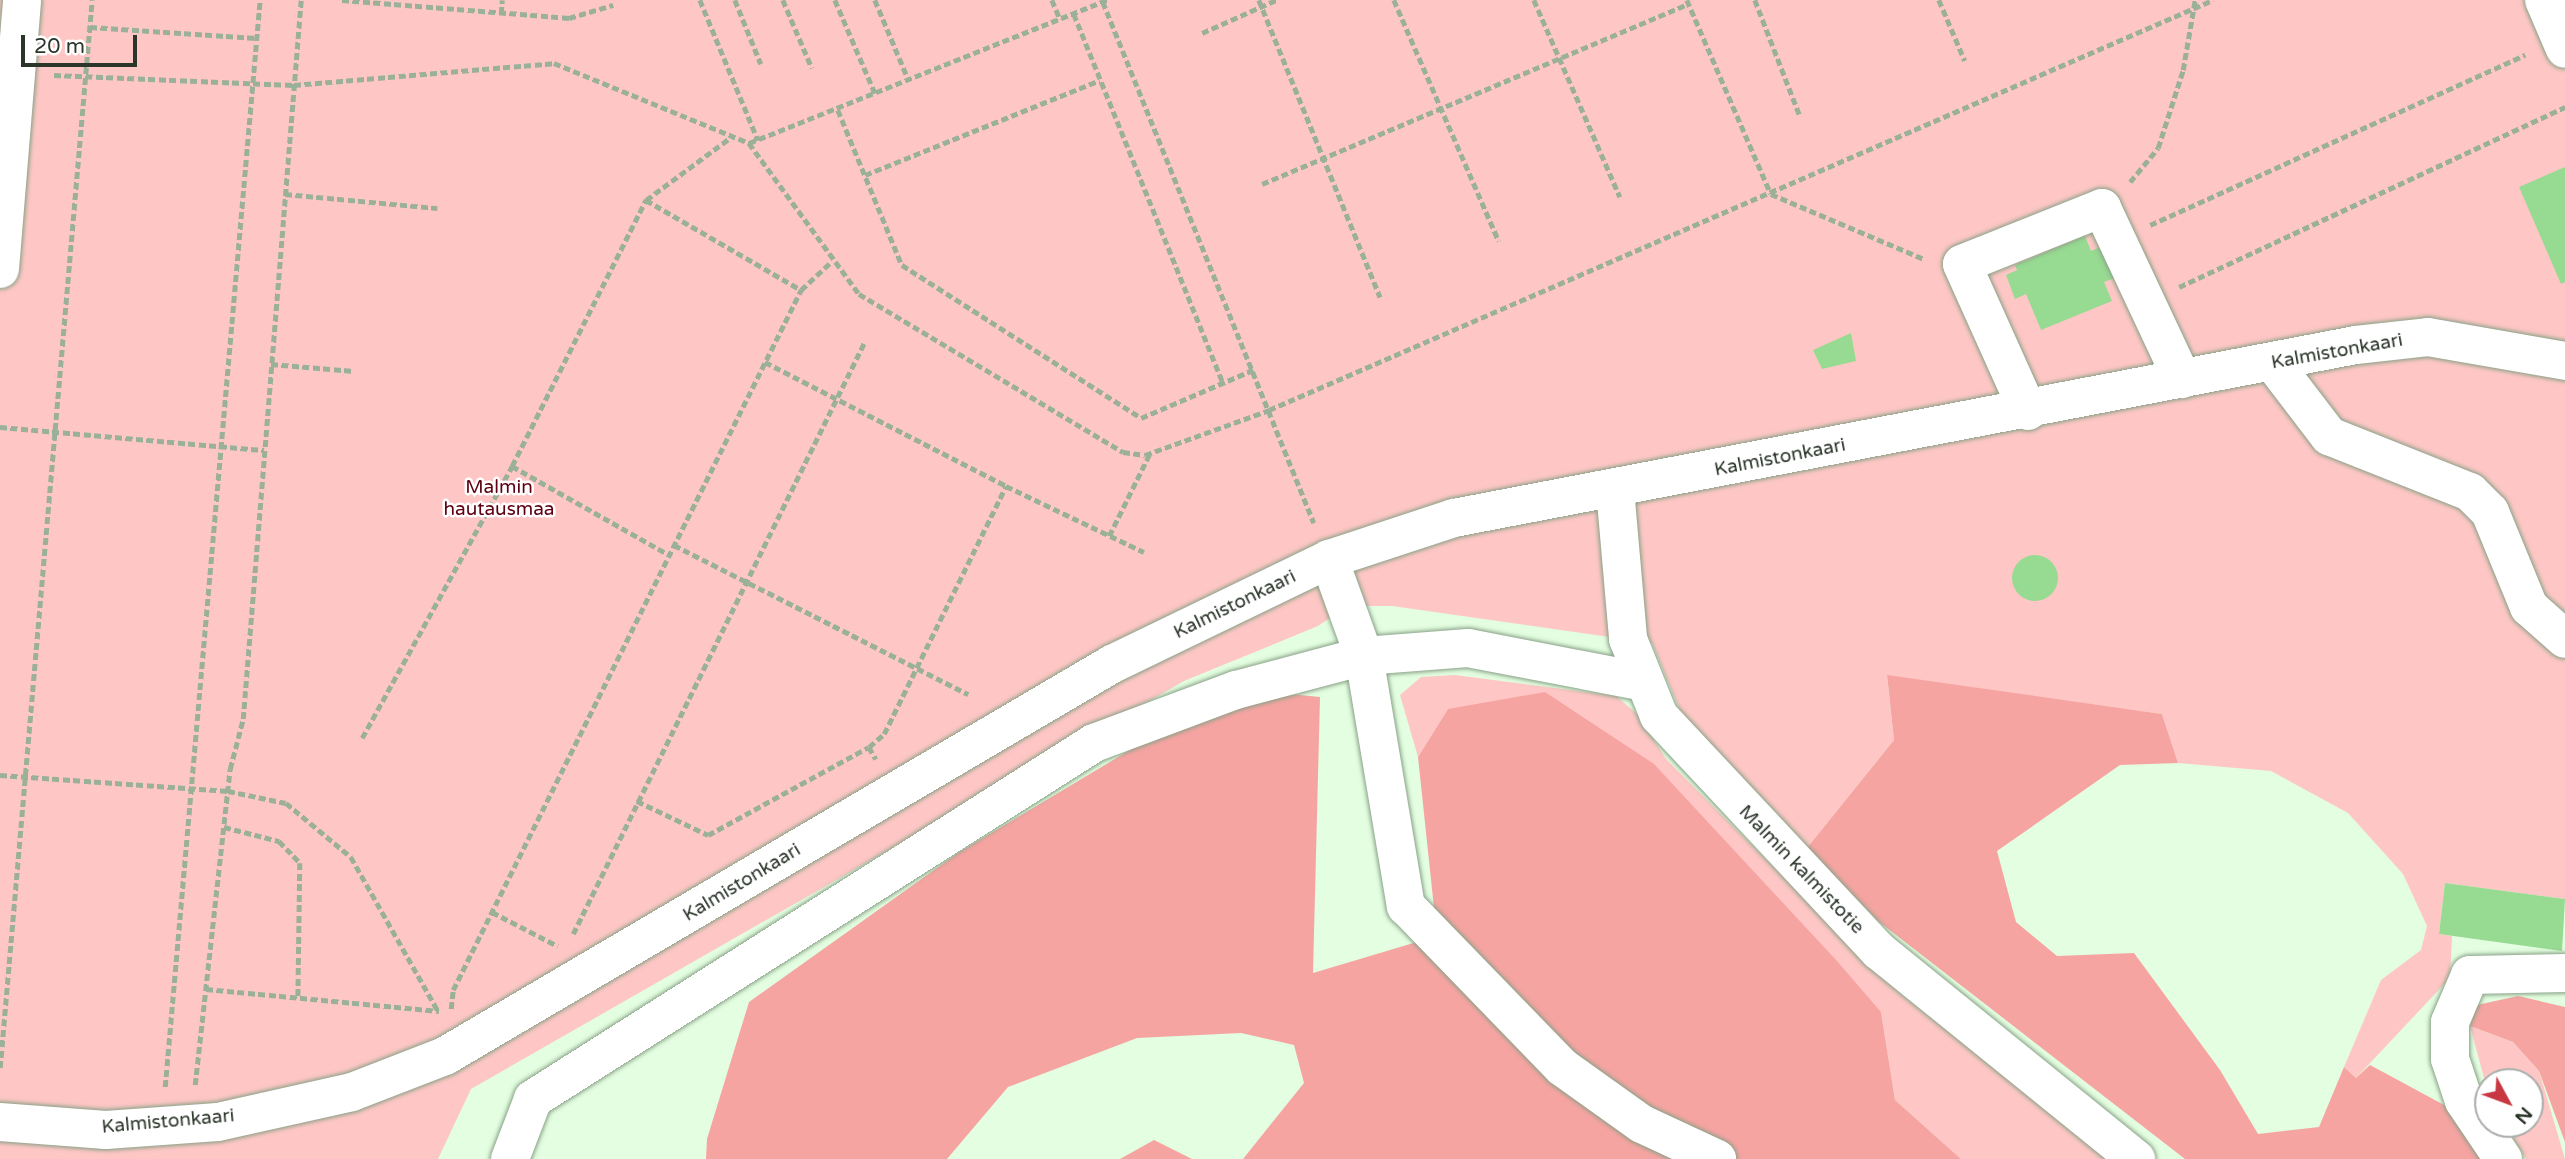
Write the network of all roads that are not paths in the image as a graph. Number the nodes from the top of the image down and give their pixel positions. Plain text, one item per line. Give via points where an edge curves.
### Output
1 (22, 0) edge
2 (2544, 0) edge
3 (2563, 44) edge
4 (0, 269) edge
5 (2565, 361) edge
6 (2274, 364) junction
7 (2182, 379) junction
8 (2028, 411) junction
9 (1615, 489) junction
10 (1329, 559) junction
11 (2565, 639) edge
12 (1364, 656) junction
13 (1640, 681) junction
14 (2565, 973) edge
15 (0, 1122) edge
16 (510, 1159) edge
17 (1717, 1159) edge
18 (2136, 1159) edge
19 (2503, 1159) edge

1 - 4 street
2 - 3 street
5 - 6 street, Kalmistonkaari via 2428,337
6 - 7 street, Kalmistonkaari
6 - 11 street via 2329,436 2470,492 2490,512 2529,607
7 - 8 street, Kalmistonkaari
7 - 8 street via 2109,224 1962,264
8 - 9 street, Kalmistonkaari
9 - 10 street, Kalmistonkaari via 1454,519
9 - 13 street, Malmin kalmistotie via 1628,639
10 - 12 street
10 - 15 street, Kalmistonkaari via 1112,664 445,1056 352,1092 176,1125 106,1130
12 - 13 street via 1468,648
12 - 16 street via 1236,691 1094,743 533,1100
12 - 17 street via 1406,906 1562,1067 1642,1124
13 - 18 street, Malmin kalmistotie via 1685,748 1879,951
14 - 19 street via 2470,975 2450,1022 2450,1059 2464,1101

